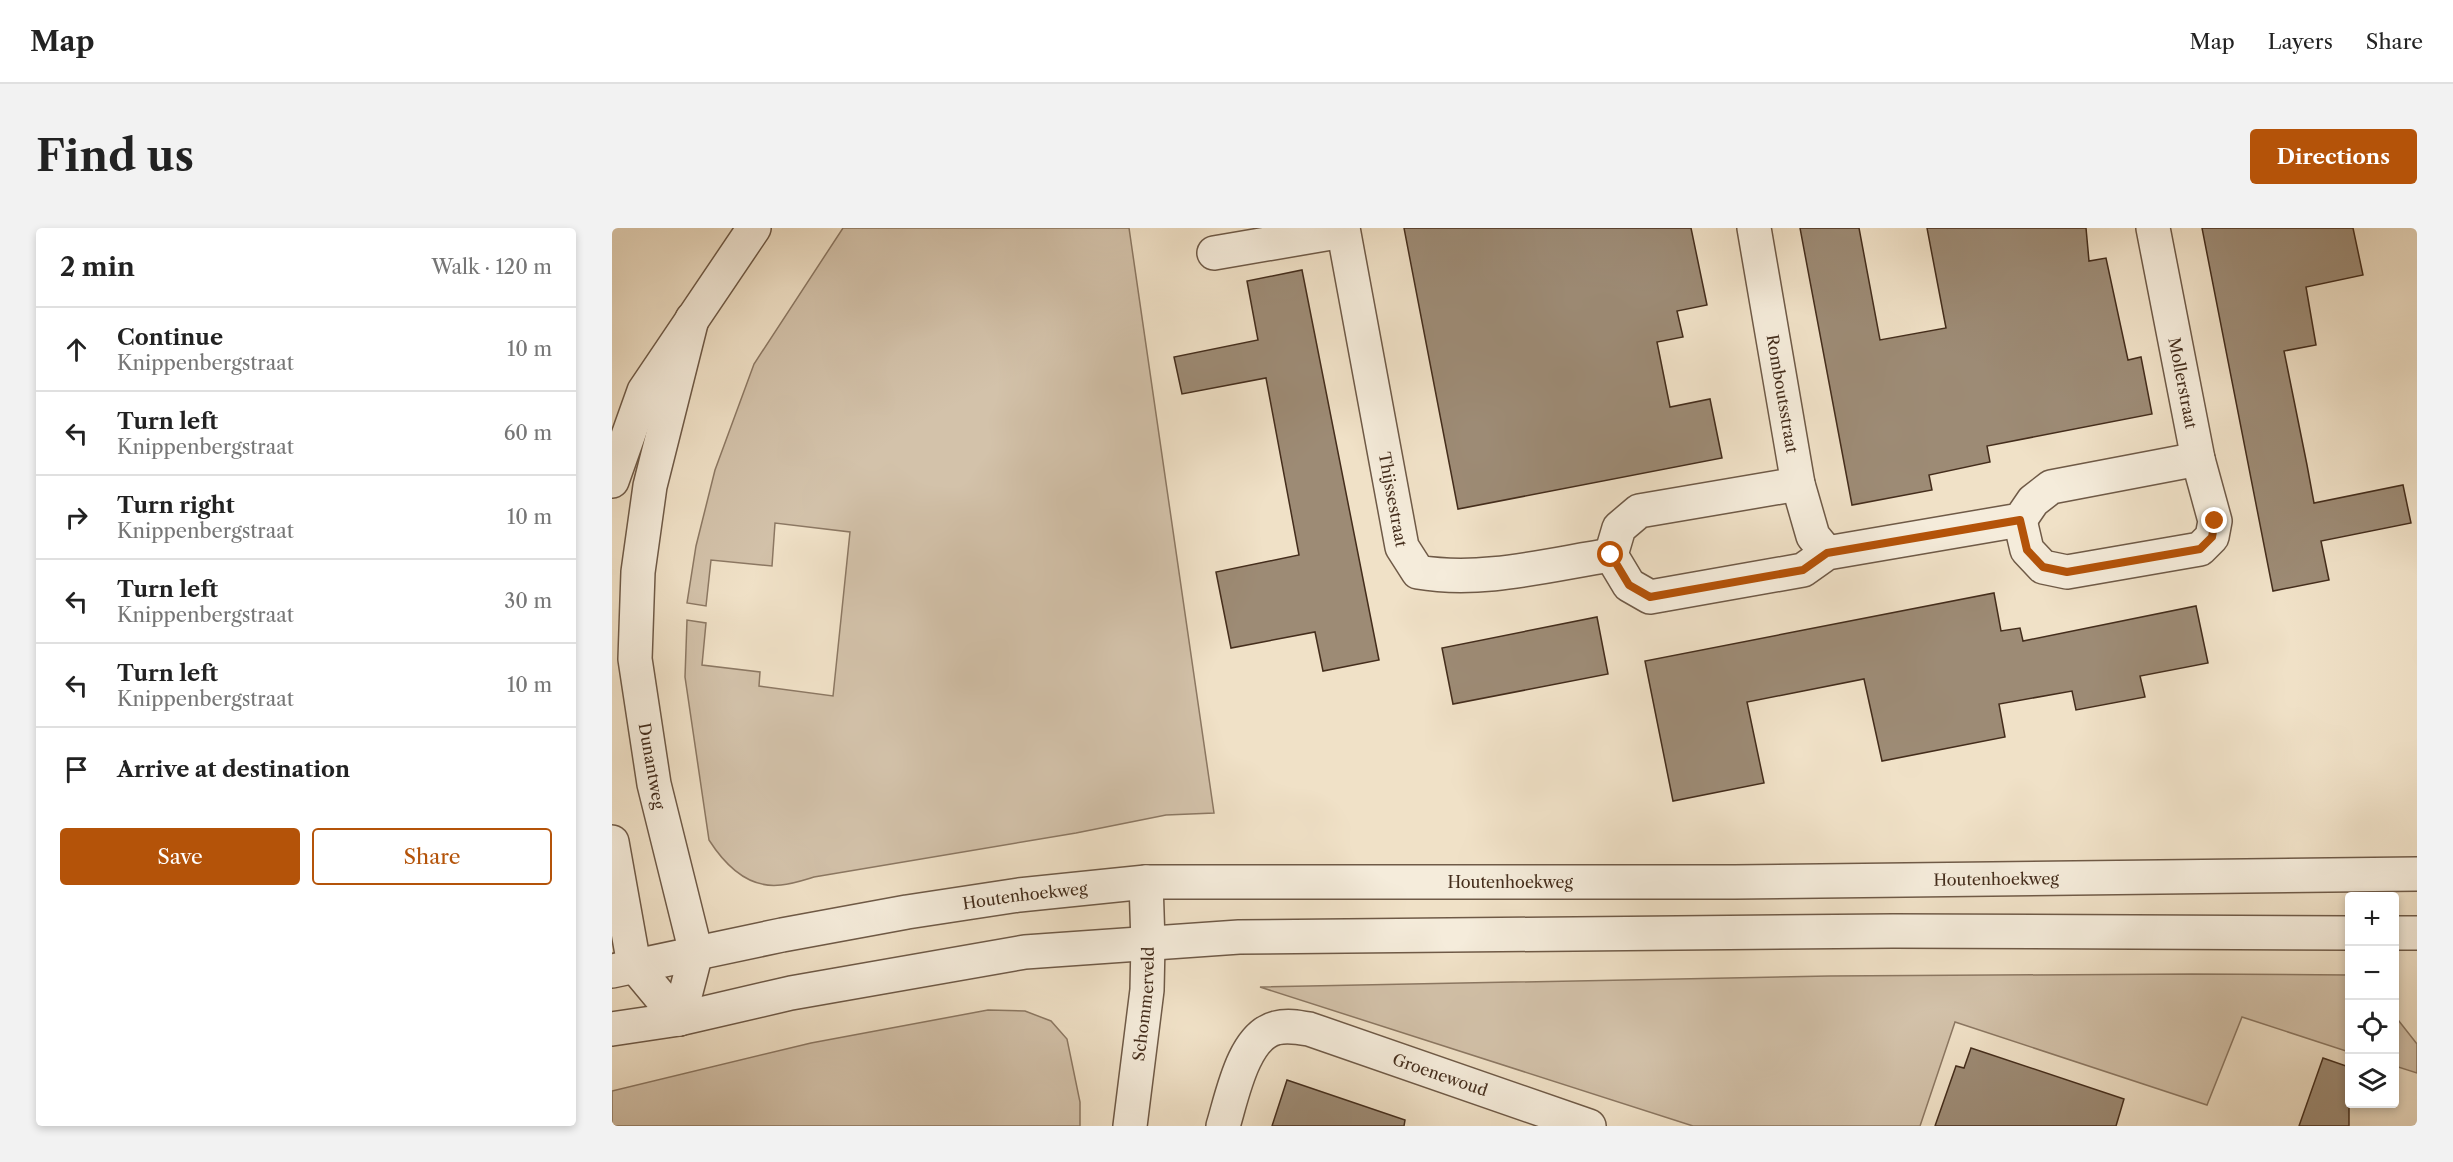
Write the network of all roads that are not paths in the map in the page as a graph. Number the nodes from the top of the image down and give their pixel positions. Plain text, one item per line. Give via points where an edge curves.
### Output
1 (754, 228) edge
2 (1754, 228) edge
3 (2153, 228) edge
4 (1343, 229) edge
5 (1214, 253) dead end
6 (692, 319) junction
7 (2198, 459) junction
8 (612, 481) edge
9 (1798, 484) junction
10 (2020, 520) junction
11 (1827, 553) junction
12 (1611, 555) junction
13 (612, 842) edge
14 (2417, 874) edge
15 (1146, 882) junction
16 (2345, 933) edge
17 (2399, 933) edge
18 (2417, 933) edge
19 (1148, 943) junction
20 (696, 953) junction
21 (623, 968) edge
22 (679, 1019) junction
23 (612, 1029) edge
24 (1130, 1126) edge
25 (1222, 1126) edge
26 (1589, 1126) edge

1 - 6 street, Dunantweg
2 - 9 street, Romboutsstraat
3 - 7 street, Mollerstraat
4 - 5 street, Thijssestraat
4 - 12 street, Thijssestraat via 1402,548 1418,572 1474,577
6 - 8 street, Dunantweg via 644,391
6 - 20 street, Dunantweg via 650,486 638,573 635,659 654,784
7 - 10 street via 2051,487 2033,501
7 - 10 street, Mollerstraat via 2215,521 2212,537 2200,549 2067,572 2043,567 2027,550
9 - 11 street, Romboutsstraat via 1812,536
9 - 12 street via 1639,511 1619,528
10 - 11 street
11 - 12 street via 1803,570 1650,597 1629,585
13 - 21 street
14 - 15 street, Houtenhoekweg via 1735,882
15 - 19 street, Schommerveld
15 - 20 street, Houtenhoekweg via 907,912
16 - 19 street via 1893,931 1239,937
17 - 18 street
19 - 22 street via 1025,952 792,993
19 - 24 street, Schommerveld via 1147,990
20 - 21 street, Houtenhoekweg
20 - 22 street, Dunantweg
21 - 22 street
22 - 23 street
25 - 26 street, Groenewoud via 1247,1053 1258,1039 1275,1028 1291,1026

